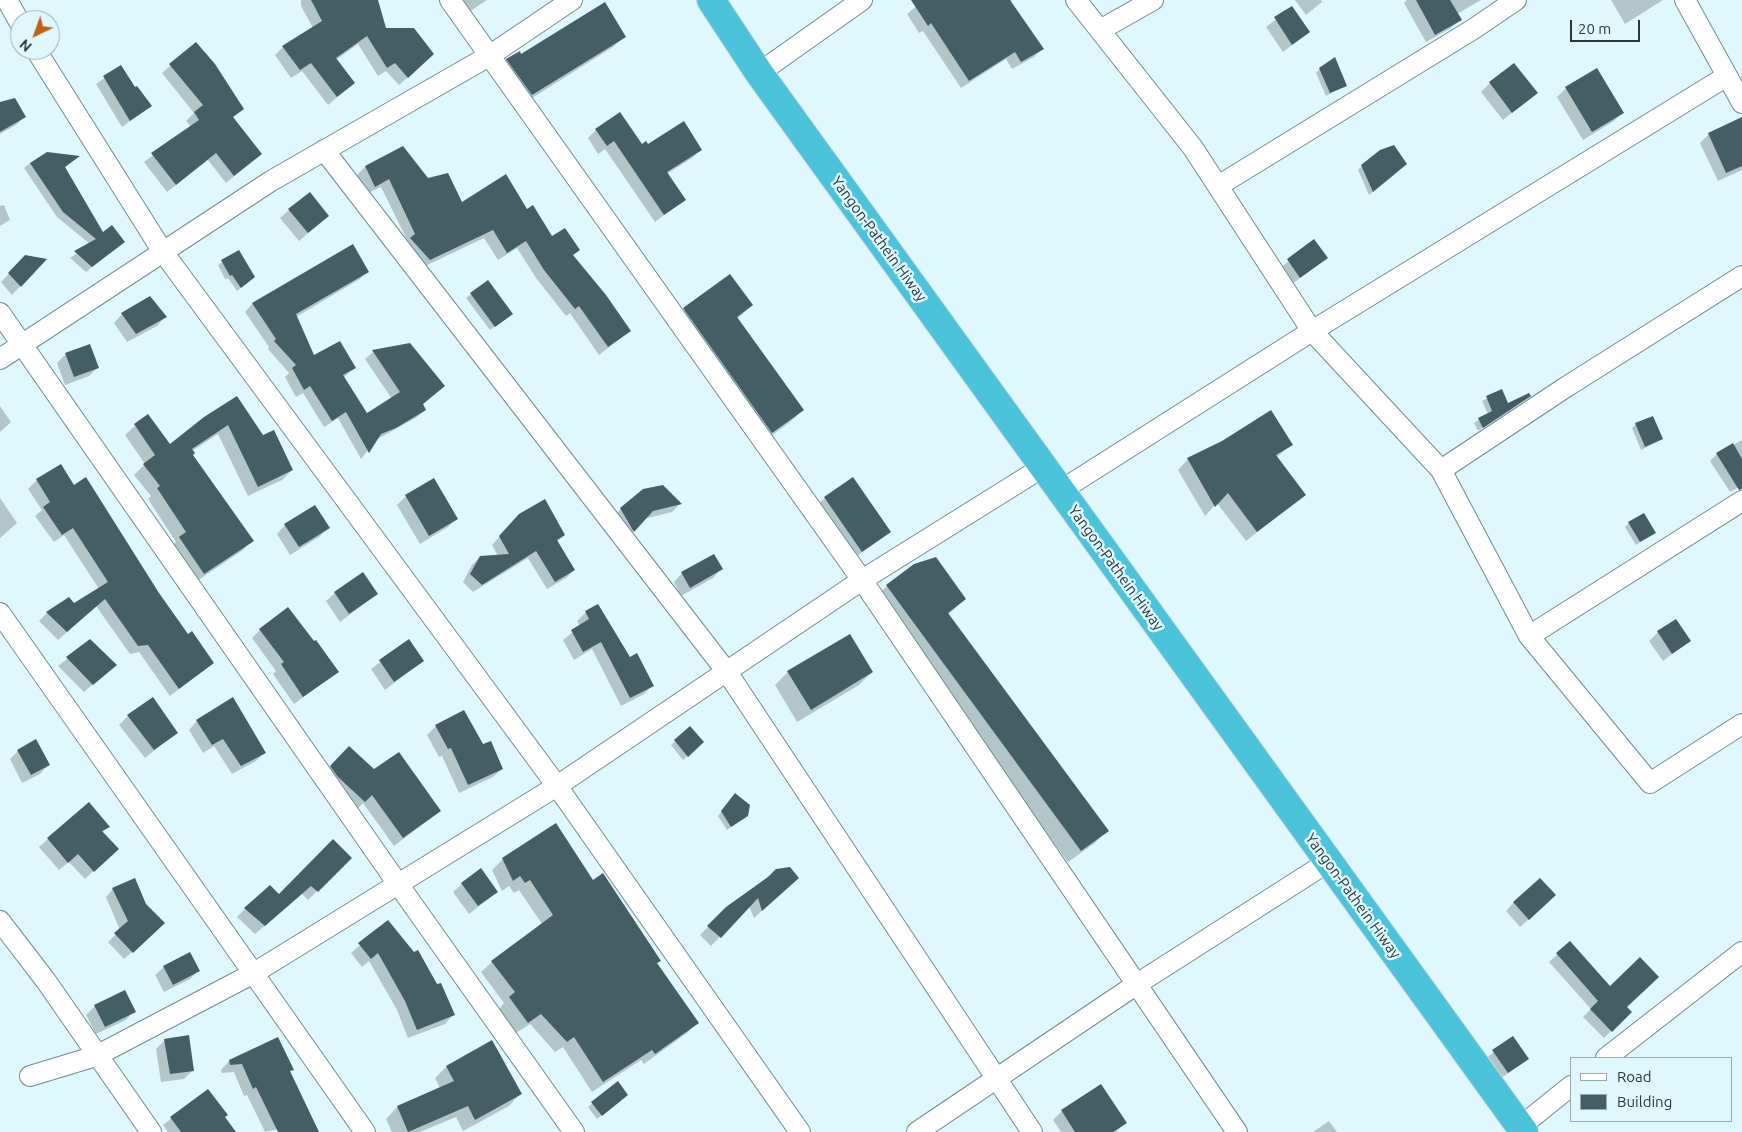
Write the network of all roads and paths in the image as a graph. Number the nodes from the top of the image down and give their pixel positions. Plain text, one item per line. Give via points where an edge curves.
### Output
1 (450, 0) edge
2 (572, 0) edge
3 (711, 0) edge
4 (862, 0) edge
5 (1076, 0) edge
6 (1153, 0) edge
7 (1516, 0) edge
8 (1685, 0) edge
9 (1100, 30) junction
10 (489, 56) junction
11 (42, 60) edge
12 (759, 73) junction
13 (1727, 76) junction
14 (1742, 103) edge
15 (324, 150) junction
16 (1218, 186) junction
17 (163, 252) junction
18 (1742, 276) edge
19 (0, 313) edge
20 (1312, 331) junction
21 (22, 345) junction
22 (0, 359) edge
23 (1043, 467) junction
24 (1441, 470) junction
25 (1060, 491) junction
26 (1742, 501) edge
27 (862, 580) junction
28 (0, 613) edge
29 (1529, 636) junction
30 (727, 672) junction
31 (1742, 724) edge
32 (557, 786) junction
33 (1328, 862) junction
34 (398, 884) junction
35 (0, 921) edge
36 (1742, 952) edge
37 (254, 972) junction
38 (1137, 984) junction
39 (96, 1056) junction
40 (1607, 1057) edge
41 (30, 1076) dead end
42 (996, 1079) junction
43 (1570, 1087) edge
44 (1522, 1129) edge
45 (151, 1132) edge
46 (365, 1132) edge
47 (574, 1132) edge
48 (800, 1132) edge
49 (917, 1132) edge
50 (1032, 1132) edge
51 (1237, 1132) edge

1 - 10 street
2 - 10 street
3 - 12 highway, Yangon-Pathein Hiway
4 - 12 street
5 - 9 street
6 - 9 street
7 - 16 street
8 - 13 street
9 - 16 street via 1193,148
10 - 15 street
10 - 27 street
11 - 17 street
12 - 23 highway, Yangon-Pathein Hiway
13 - 14 street
13 - 20 street
15 - 17 street
15 - 30 street
16 - 20 street
17 - 21 street
17 - 32 street
18 - 24 street
19 - 21 street
20 - 24 street
20 - 25 street
21 - 22 street
21 - 34 street
23 - 25 highway, Yangon-Pathein Hiway
23 - 27 street
24 - 29 street
25 - 33 highway, Yangon-Pathein Hiway
26 - 29 street
27 - 30 street
27 - 38 street
28 - 37 street
29 - 31 street via 1650,783
30 - 32 street
30 - 42 street
32 - 34 street
32 - 48 street
33 - 38 street
33 - 44 highway, Yangon-Pathein Hiway
34 - 37 street
34 - 47 street
35 - 39 street via 46,981
36 - 40 street
37 - 39 street
37 - 46 street
38 - 42 street
38 - 51 street
39 - 41 street
39 - 45 street
42 - 49 street
42 - 50 street
43 - 44 street

